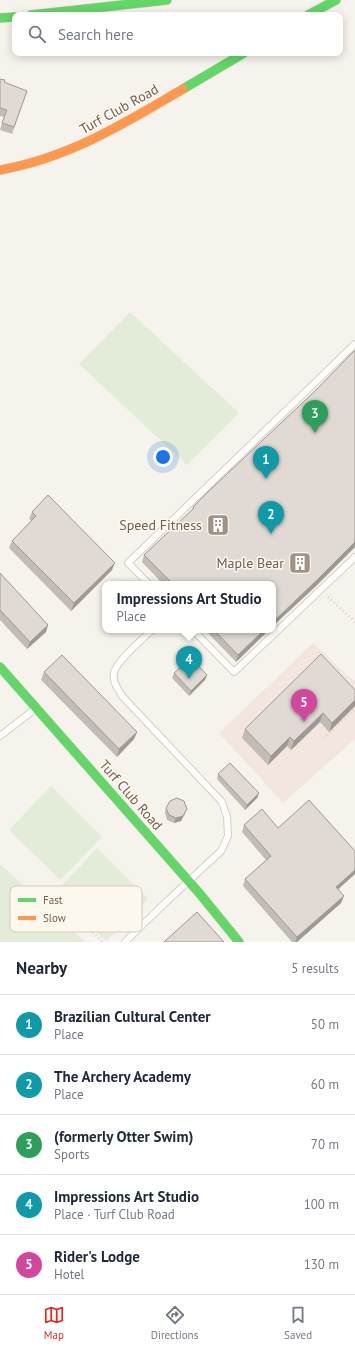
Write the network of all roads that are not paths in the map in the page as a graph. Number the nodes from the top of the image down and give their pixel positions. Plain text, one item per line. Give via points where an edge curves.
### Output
1 (167, 0) edge
2 (336, 0) edge
3 (58, 12) edge
4 (314, 12) edge
5 (12, 17) edge
6 (0, 18) edge
7 (239, 56) edge
8 (0, 170) edge
9 (355, 344) edge
10 (355, 556) edge
11 (146, 581) edge
12 (276, 632) edge
13 (149, 633) edge
14 (196, 633) edge
15 (275, 633) edge
16 (0, 667) edge
17 (37, 708) junction
18 (0, 736) edge
19 (189, 881) junction
20 (142, 926) edge
21 (135, 932) edge
22 (125, 942) edge
23 (239, 942) edge

1 - 3 street
2 - 4 street
5 - 6 street
7 - 8 street, Turf Club Road via 91,142 49,159
9 - 11 lane via 128,563
10 - 12 lane
13 - 19 lane via 117,664 113,673 115,685 122,696 222,802 227,818 228,836 221,851
14 - 15 lane via 234,672
16 - 17 street, Turf Club Road
17 - 18 lane
17 - 19 street, Turf Club Road
19 - 20 lane
19 - 23 street, Turf Club Road
21 - 22 lane

